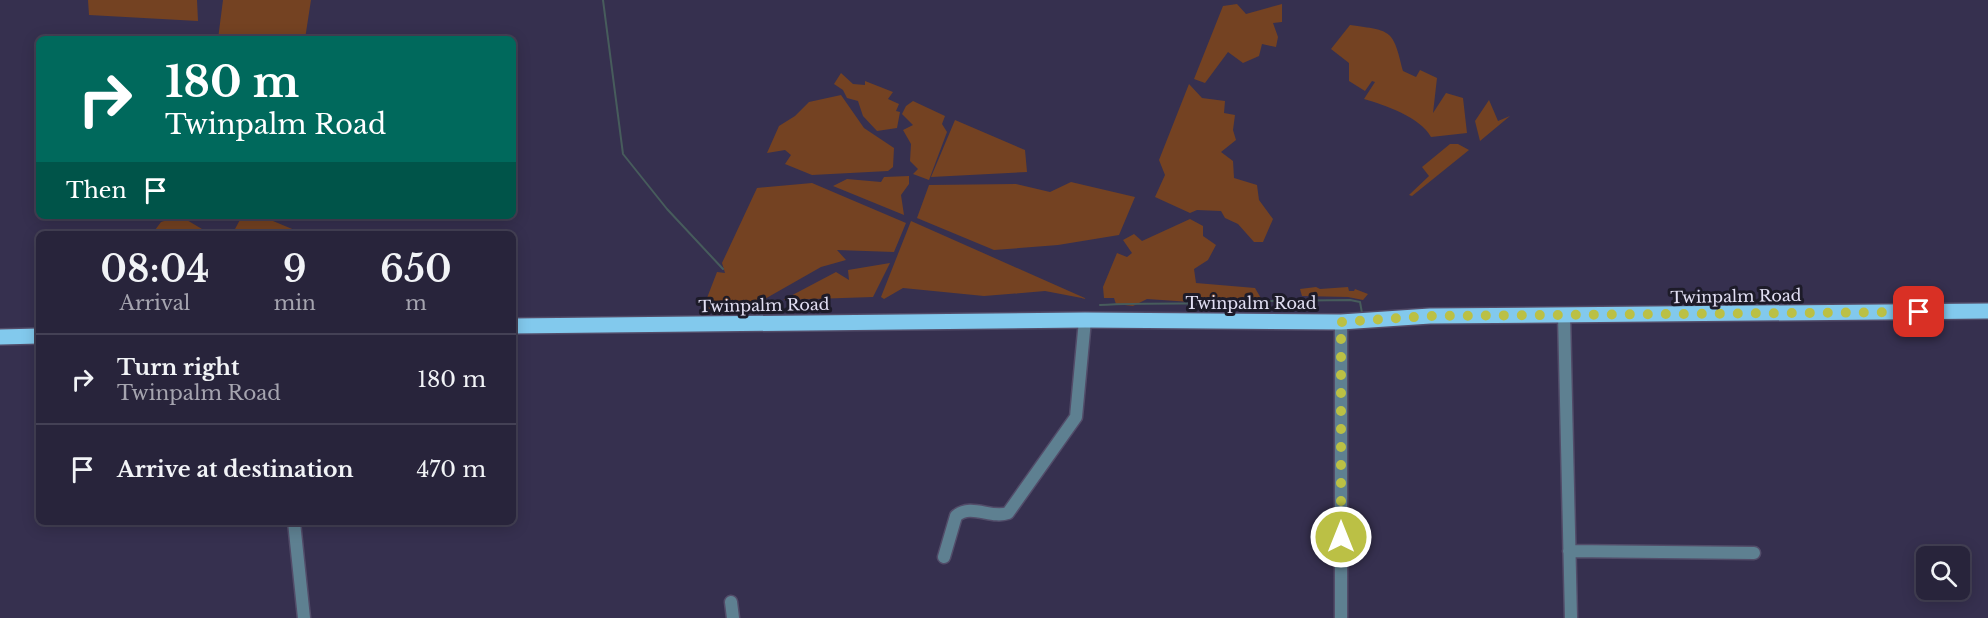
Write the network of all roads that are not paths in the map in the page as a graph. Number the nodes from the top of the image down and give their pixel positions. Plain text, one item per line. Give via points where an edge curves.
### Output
1 (1988, 311) edge
2 (1564, 315) junction
3 (1085, 320) junction
4 (1341, 322) junction
5 (516, 326) edge
6 (36, 336) edge
7 (0, 337) edge
8 (294, 525) edge
9 (1569, 551) junction
10 (1754, 553) dead end
11 (944, 557) dead end
12 (731, 602) dead end
13 (304, 618) edge
14 (733, 618) edge
15 (1341, 618) edge
16 (1571, 618) edge

1 - 2 main road, Twinpalm Road
2 - 4 main road, Twinpalm Road via 1430,316
2 - 9 street
3 - 4 main road, Twinpalm Road
3 - 5 main road, Twinpalm Road
3 - 11 street via 1076,417 1008,513 968,510 956,516
4 - 15 street
6 - 7 main road
8 - 13 street
9 - 10 street
9 - 16 street
12 - 14 street

